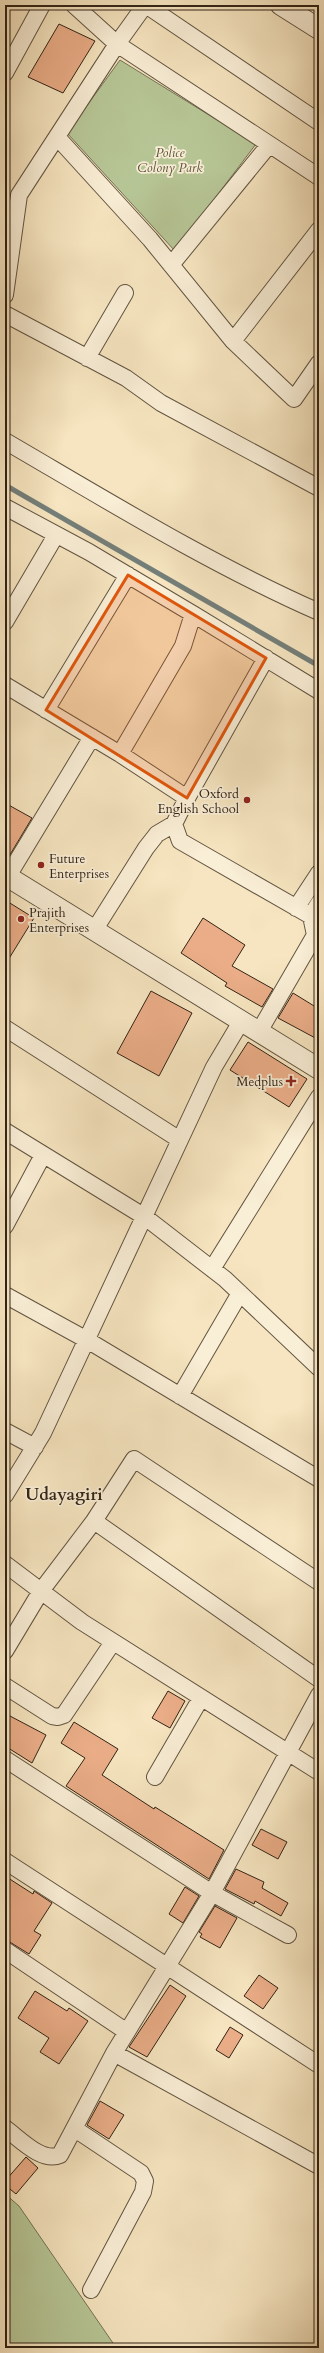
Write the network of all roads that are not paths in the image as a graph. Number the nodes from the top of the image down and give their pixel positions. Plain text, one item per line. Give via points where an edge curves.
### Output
1 (42, 5) edge
2 (74, 5) edge
3 (146, 5) edge
4 (281, 5) edge
5 (319, 29) edge
6 (117, 44) junction
7 (5, 73) edge
8 (319, 122) edge
9 (57, 138) junction
10 (269, 145) junction
11 (319, 177) edge
12 (319, 230) edge
13 (171, 265) junction
14 (125, 293) dead end
15 (5, 295) edge
16 (5, 314) edge
17 (233, 341) junction
18 (87, 358) junction
19 (319, 363) edge
20 (5, 441) edge
21 (319, 488) edge
22 (5, 507) edge
23 (56, 535) junction
24 (128, 575) junction
25 (319, 612) edge
26 (193, 614) junction
27 (5, 622) edge
28 (266, 658) junction
29 (6, 688) edge
30 (319, 691) edge
31 (46, 710) junction
32 (92, 737) junction
33 (120, 754) junction
34 (187, 798) junction
35 (174, 824) junction
36 (319, 872) edge
37 (6, 876) edge
38 (296, 908) junction
39 (315, 910) edge
40 (95, 929) junction
41 (242, 1020) junction
42 (5, 1028) edge
43 (260, 1030) junction
44 (319, 1069) edge
45 (319, 1097) edge
46 (5, 1131) edge
47 (180, 1140) junction
48 (43, 1155) junction
49 (145, 1217) junction
50 (5, 1226) edge
51 (212, 1268) junction
52 (240, 1293) junction
53 (5, 1295) edge
54 (87, 1340) junction
55 (319, 1368) edge
56 (180, 1396) junction
57 (5, 1431) edge
58 (34, 1447) junction
59 (319, 1479) edge
60 (5, 1495) edge
61 (94, 1521) junction
62 (5, 1564) edge
63 (319, 1582) edge
64 (41, 1591) junction
65 (113, 1642) junction
66 (5, 1651) edge
67 (319, 1679) edge
68 (5, 1686) edge
69 (319, 1695) edge
70 (201, 1698) junction
71 (288, 1754) junction
72 (5, 1759) edge
73 (319, 1772) edge
74 (155, 1777) dead end
75 (5, 1861) edge
76 (212, 1893) junction
77 (288, 1935) dead end
78 (5, 1950) edge
79 (166, 1967) junction
80 (126, 2032) junction
81 (114, 2053) junction
82 (319, 2065) edge
83 (5, 2128) edge
84 (75, 2128) junction
85 (319, 2166) edge
86 (90, 2290) dead end

1 - 7 street
2 - 6 street
3 - 6 street
3 - 8 street
4 - 5 street
6 - 9 street
6 - 10 street
9 - 13 street
9 - 15 street via 19,196
10 - 11 street
10 - 13 street
12 - 17 street
13 - 17 street
14 - 18 street
16 - 18 street
17 - 19 street via 294,399
18 - 21 street via 126,378 161,403
20 - 25 street via 139,519 287,598
22 - 23 street
23 - 24 street
23 - 27 street
24 - 26 street
24 - 31 street
26 - 28 street
26 - 33 street via 183,646
28 - 30 street
28 - 34 street
29 - 31 street
31 - 32 street
32 - 33 street
32 - 37 street
33 - 34 street
34 - 35 street
35 - 38 street via 180,841
35 - 40 street via 157,834 146,848
36 - 38 street
37 - 40 street
38 - 39 street
39 - 43 street via 315,935
40 - 41 street
41 - 43 street
41 - 47 street via 214,1067
42 - 47 street
43 - 44 street
45 - 51 street
46 - 48 street
47 - 49 street
48 - 49 street
48 - 50 street
49 - 51 street
49 - 54 street
51 - 52 street
52 - 55 street
52 - 56 street
53 - 54 street
54 - 56 street
54 - 58 street
56 - 59 street
57 - 58 street
58 - 60 street
61 - 63 street via 134,1459
61 - 64 street
61 - 67 street
62 - 64 street
64 - 65 street
64 - 66 street
65 - 68 street via 64,1715 52,1716
65 - 70 street
69 - 71 street
70 - 71 street
70 - 74 street
71 - 73 street
71 - 76 street
72 - 76 street
75 - 79 street
76 - 77 street
76 - 79 street
78 - 80 street
79 - 80 street
79 - 82 street
80 - 81 street
81 - 84 street
81 - 85 street
83 - 84 street via 44,2157 53,2158 60,2155
84 - 86 street via 141,2172 145,2181 143,2192

